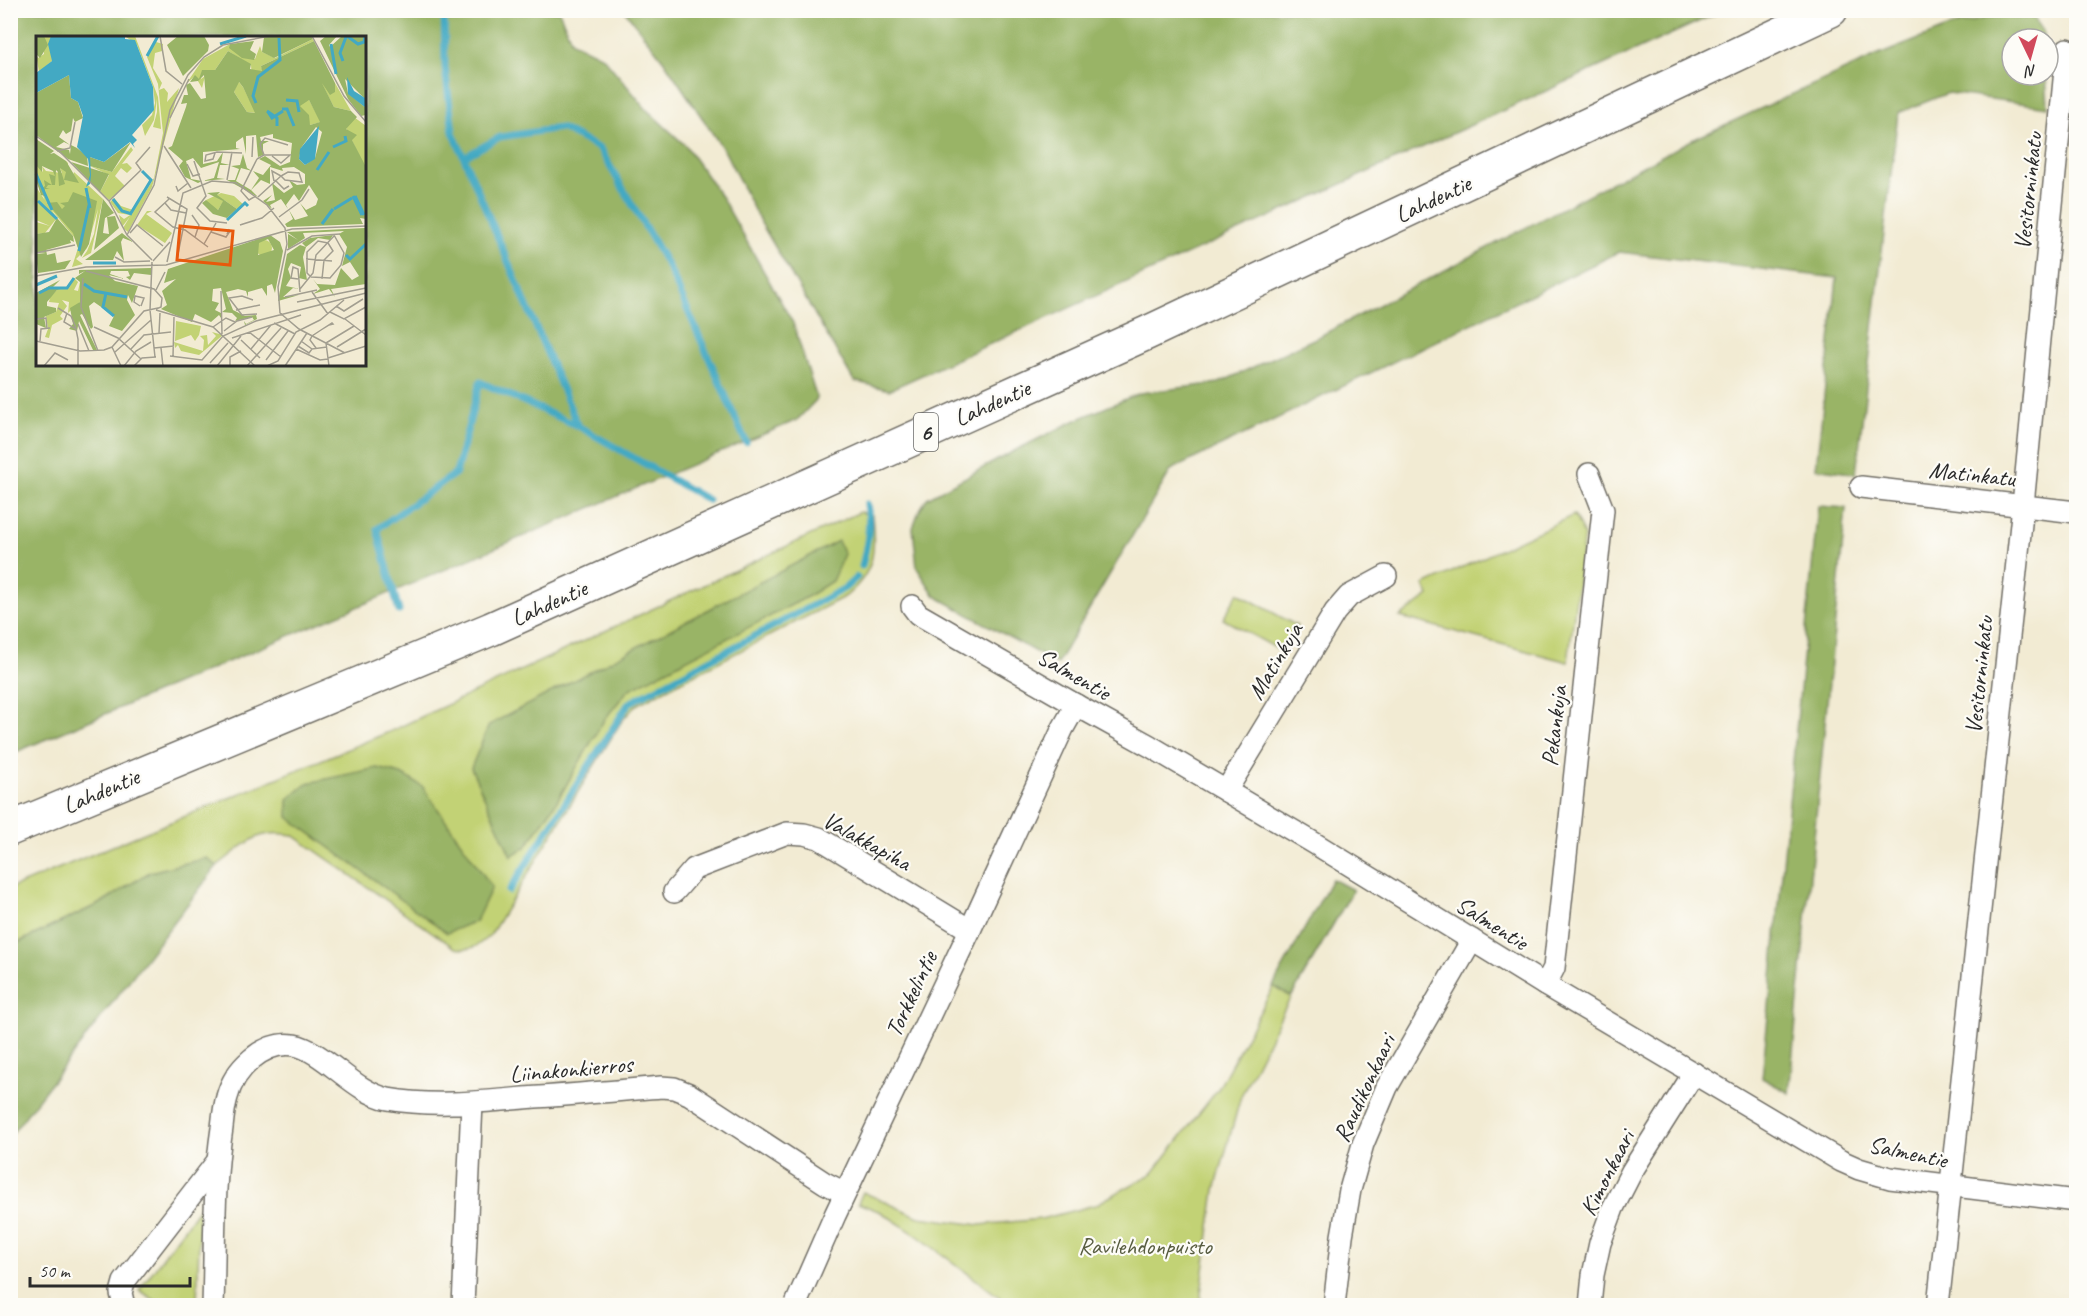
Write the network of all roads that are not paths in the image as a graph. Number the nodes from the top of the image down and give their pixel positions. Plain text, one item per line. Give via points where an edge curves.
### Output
1 (1831, 10) edge
2 (2067, 49) dead end
3 (1589, 474) dead end
4 (1861, 487) dead end
5 (2023, 505) junction
6 (2076, 512) edge
7 (1386, 576) dead end
8 (912, 606) dead end
9 (1076, 705) junction
10 (1226, 791) junction
11 (10, 829) edge
12 (674, 891) dead end
13 (970, 930) junction
14 (1472, 940) junction
15 (1545, 985) junction
16 (1694, 1073) junction
17 (472, 1103) junction
18 (216, 1163) junction
19 (1950, 1187) junction
20 (845, 1193) junction
21 (2076, 1201) edge
22 (124, 1305) edge
23 (213, 1305) edge
24 (463, 1305) edge
25 (795, 1305) edge
26 (1334, 1305) edge
27 (1590, 1305) edge
28 (1938, 1305) edge

1 - 11 highway, Lahdentie / 6 via 1147,333 502,624
2 - 5 street, Vesitorninkatu
3 - 15 street, Pekankuja via 1603,510 1554,968
4 - 5 street, Matinkatu
5 - 6 street, Matinkatu
5 - 19 street, Vesitorninkatu
7 - 10 street, Matinkuja via 1349,596 1335,612
8 - 9 street, Salmentie via 918,614
9 - 10 street, Salmentie
9 - 13 street, Torkkelintie
10 - 14 street, Salmentie
12 - 13 street, Valakkapiha via 694,869 787,833 804,834 819,838
13 - 20 street, Torkkelintie
14 - 15 street, Salmentie
14 - 26 street, Raudikonkaari via 1387,1087 1363,1144 1350,1190
15 - 16 street, Salmentie
16 - 19 street, Salmentie via 1841,1161 1890,1178
16 - 27 street, Kimonkaari via 1613,1208 1600,1243
17 - 18 street, Liinakonkierros via 385,1098 305,1049 277,1047 250,1060 235,1077 227,1097
17 - 20 street, Liinakonkierros via 674,1088
17 - 24 street
18 - 22 street via 124,1282
18 - 23 street, Liinakonkierros
19 - 21 street, Salmentie
19 - 28 street, Vesitorninkatu
20 - 25 street, Torkkelintie

